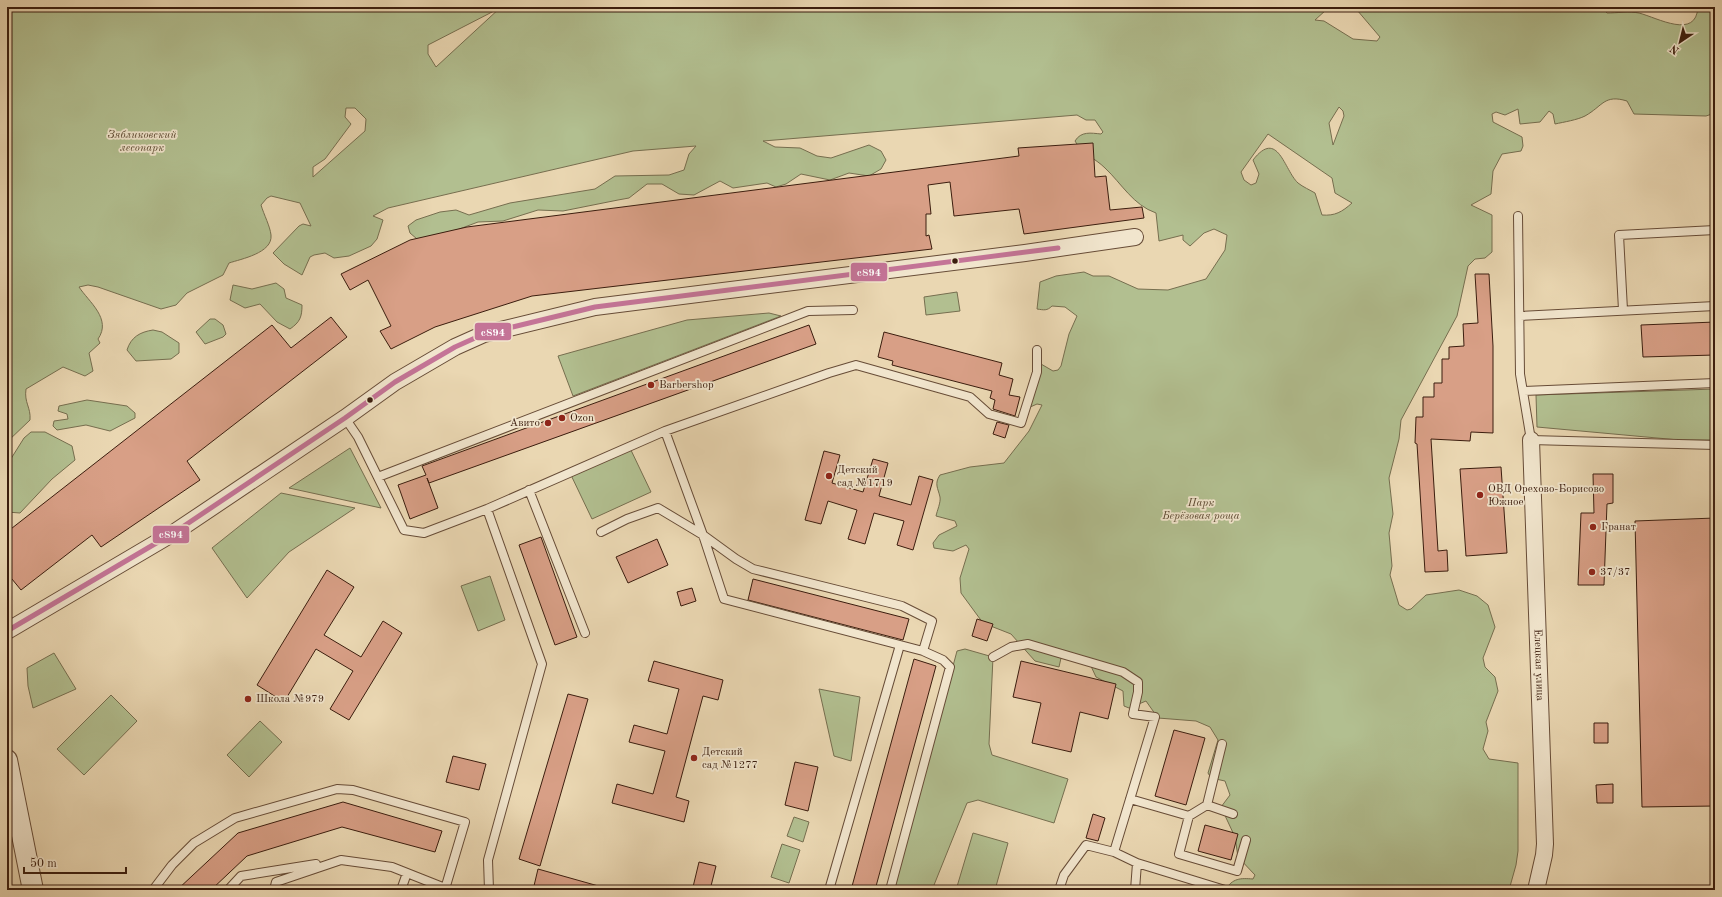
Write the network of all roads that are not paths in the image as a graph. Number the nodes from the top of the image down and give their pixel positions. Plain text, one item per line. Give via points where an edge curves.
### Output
1 (1518, 216) dead end
2 (1715, 230) edge
3 (1135, 237) dead end
4 (1715, 306) edge
5 (853, 310) dead end
6 (1623, 310) junction
7 (1520, 316) junction
8 (1037, 350) dead end
9 (1715, 383) edge
10 (1523, 391) junction
11 (345, 418) junction
12 (665, 431) junction
13 (1531, 440) junction
14 (1715, 445) edge
15 (378, 477) junction
16 (529, 490) junction
17 (487, 508) junction
18 (601, 532) dead end
19 (703, 535) junction
20 (7, 631) edge
21 (585, 633) dead end
22 (900, 645) junction
23 (923, 651) junction
24 (993, 657) dead end
25 (1222, 744) dead end
26 (7, 760) edge
27 (1130, 799) junction
28 (1207, 805) junction
29 (1233, 814) dead end
30 (1189, 816) junction
31 (1246, 840) dead end
32 (1114, 852) junction
33 (340, 860) junction
34 (1137, 863) junction
35 (407, 873) junction
36 (33, 890) edge
37 (154, 890) edge
38 (228, 890) edge
39 (274, 890) edge
40 (401, 890) edge
41 (447, 890) edge
42 (489, 890) edge
43 (829, 890) edge
44 (890, 890) edge
45 (1059, 890) edge
46 (1135, 890) edge
47 (1225, 890) edge
48 (1536, 890) edge

1 - 7 lane
2 - 6 lane via 1619,235
3 - 11 street via 595,307 477,337 395,382
4 - 6 lane
5 - 15 lane via 808,311
6 - 7 lane
7 - 10 lane via 1520,374
8 - 12 lane via 1037,372 1021,424 989,414 970,396 856,365 829,372
9 - 10 lane
10 - 13 lane
11 - 15 lane via 358,437
11 - 20 street via 175,532
12 - 16 lane
12 - 19 lane
13 - 14 lane
13 - 48 street, Елецкая улица via 1545,844
15 - 17 lane via 404,530 424,533
16 - 17 lane
16 - 21 lane
17 - 42 lane via 542,664 488,860
18 - 19 lane via 658,508
19 - 22 lane via 724,599
19 - 23 lane via 753,569 902,606 932,621
22 - 23 lane
22 - 43 lane
23 - 44 lane via 943,660 950,667
24 - 27 lane via 1011,647 1028,644 1124,672 1138,682 1133,714 1155,717
25 - 28 lane
26 - 36 street
27 - 30 lane
27 - 32 lane
28 - 29 lane
28 - 30 lane
30 - 31 lane via 1179,854 1237,871
32 - 34 lane
32 - 45 lane via 1086,845 1064,875
33 - 35 lane via 392,866
33 - 38 lane via 241,876
33 - 39 lane via 276,882
34 - 46 lane
34 - 47 lane
35 - 40 lane
35 - 41 lane
37 - 41 lane via 172,865 194,843 235,818 336,789 353,790 465,822

